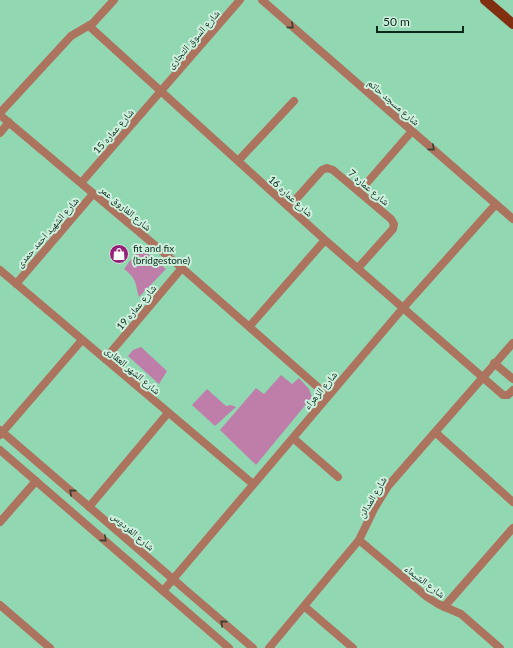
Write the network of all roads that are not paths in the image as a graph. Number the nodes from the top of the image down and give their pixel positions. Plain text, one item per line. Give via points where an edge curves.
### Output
1 (114, 0) edge
2 (240, 0) edge
3 (262, 0) edge
4 (485, 0) edge
5 (513, 24) edge
6 (89, 26) junction
7 (161, 91) junction
8 (294, 101) dead end
9 (0, 114) edge
10 (9, 122) junction
11 (412, 131) junction
12 (0, 133) edge
13 (238, 161) junction
14 (81, 183) junction
15 (359, 192) junction
16 (93, 194) junction
17 (496, 204) junction
18 (289, 207) junction
19 (513, 219) edge
20 (325, 240) junction
21 (182, 268) junction
22 (358, 268) junction
23 (0, 270) edge
24 (16, 284) junction
25 (403, 308) junction
26 (249, 327) junction
27 (82, 340) junction
28 (513, 342) edge
29 (105, 360) junction
30 (494, 363) junction
31 (483, 377) junction
32 (513, 379) edge
33 (512, 393) edge
34 (328, 396) junction
35 (168, 413) junction
36 (1, 432) edge
37 (435, 432) junction
38 (293, 438) junction
39 (0, 450) edge
40 (338, 477) dead end
41 (36, 481) junction
42 (253, 484) junction
43 (513, 502) edge
44 (89, 507) junction
45 (0, 522) edge
46 (513, 528) edge
47 (359, 540) junction
48 (173, 579) junction
49 (163, 591) junction
50 (0, 605) edge
51 (304, 606) junction
52 (444, 606) junction
53 (50, 648) edge
54 (229, 648) edge
55 (253, 648) edge
56 (269, 648) edge
57 (353, 648) edge
58 (500, 648) edge

1 - 6 street
2 - 7 street, شارع السوق التجارى
3 -> 11 street, شارع مسجد حاتم
4 - 5 main road
6 - 7 street, شارع عماره 16
6 - 9 street via 71,36
7 - 13 street, شارع عماره 16
7 - 14 street, شارع عماره 15
8 - 13 street
9 - 10 street, شارع الفاروق عمر
10 - 12 street
10 - 14 street, شارع الفاروق عمر
11 - 15 street
11 -> 17 street, شارع مسجد حاتم
13 - 18 street, شارع عماره 16
14 - 16 street, شارع الفاروق عمر
15 - 18 street, شارع عماره 7 via 327,168 322,170
15 - 22 street, شارع عماره 7 via 394,224 393,229
16 - 21 street, شارع الفاروق عمر
16 - 24 street, شارع الشهيد احمد حمدى
17 - 19 street, شارع مسجد حاتم
17 - 25 street, شارع الزهراء
18 - 20 street, شارع عماره 16
20 - 22 street, شارع عماره 16
20 - 26 street
21 - 26 street, شارع الفاروق عمر
21 - 29 street, شارع عماره 19
22 - 25 street, شارع عماره 16
23 - 24 street, شارع الشهر العقارى
24 - 27 street, شارع الشهر العقارى
25 - 31 street, شارع عماره 16
25 - 34 street, شارع الزهراء
26 - 34 street, شارع الفاروق عمر
27 - 29 street, شارع الشهر العقارى
27 - 36 street
28 - 30 street, شارع المدائن
29 - 35 street, شارع الشهر العقارى
30 - 31 street, شارع المدائن
30 - 32 street
31 - 33 street, شارع عماره 16 via 504,396
31 - 37 street, شارع المدائن
34 - 38 street, شارع الزهراء
35 - 42 street, شارع الشهر العقارى
35 - 44 street
44 -> 36 street, شارع الفردوس
37 - 43 street
37 - 47 street, شارع المدائن via 388,486
38 - 40 street
38 - 42 street, شارع الزهراء
39 - 41 street
41 - 45 street
41 -> 49 street
42 - 48 street, شارع الزهراء
44 - 48 street, شارع الفردوس
46 - 52 street
47 - 51 street, شارع المدائن
47 - 52 street, شارع الشيماء via 427,597
48 - 49 street, شارع الزهراء
55 -> 48 street, شارع الفردوس
49 - 54 street
50 - 53 street
51 - 56 street, شارع المدائن
51 - 57 street
52 - 58 street, شارع الشيماء via 461,614

